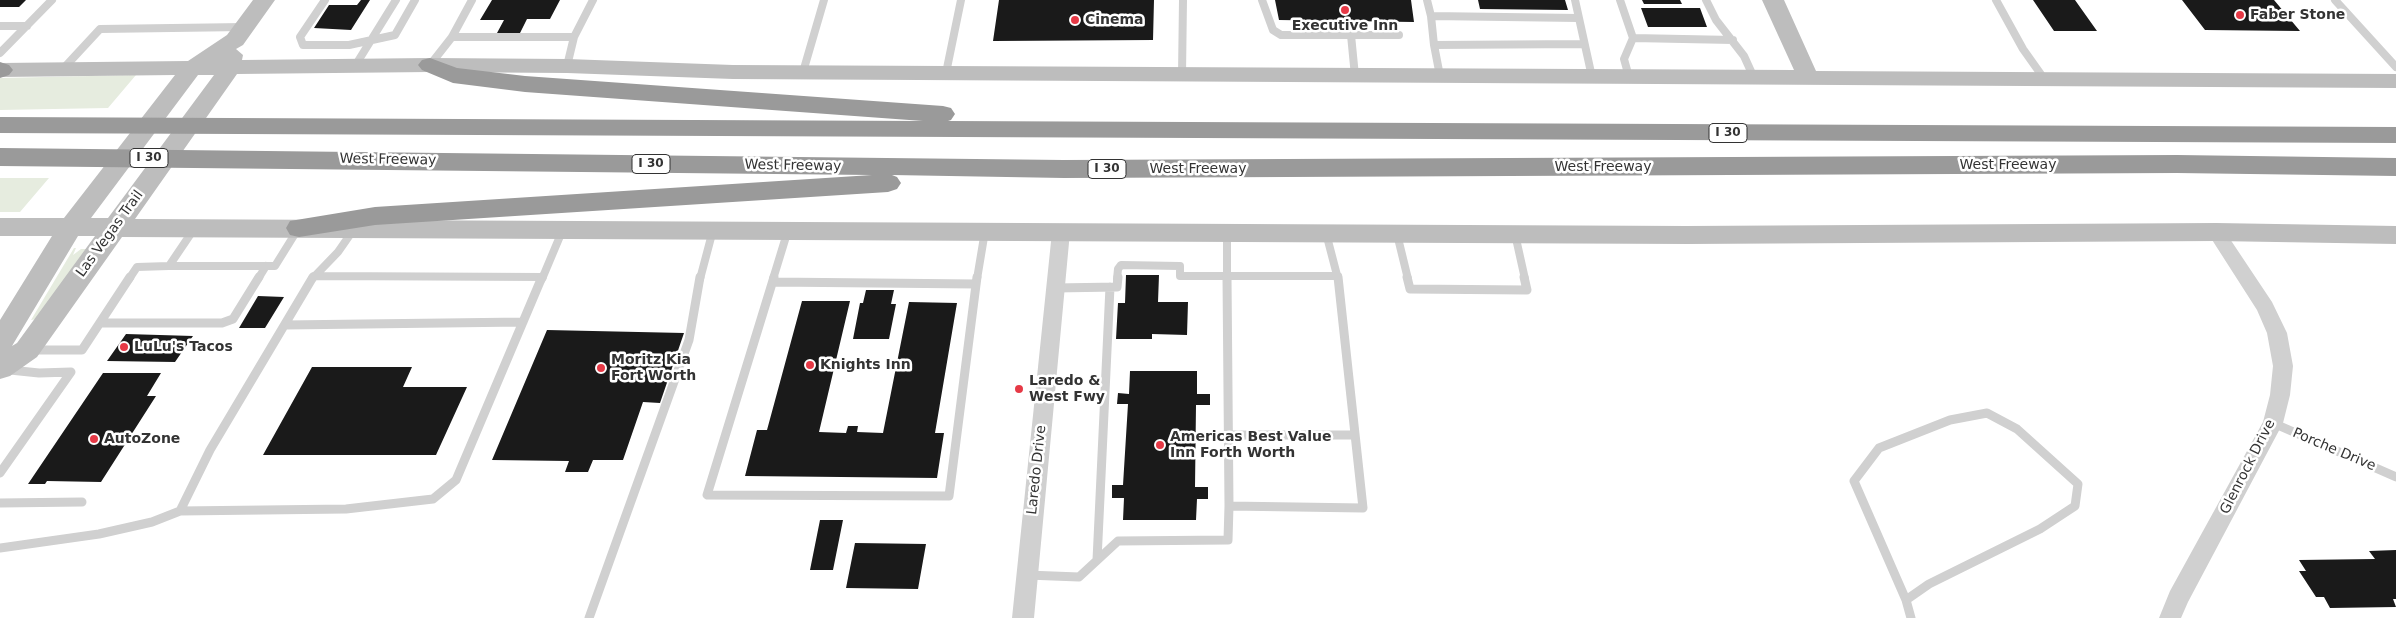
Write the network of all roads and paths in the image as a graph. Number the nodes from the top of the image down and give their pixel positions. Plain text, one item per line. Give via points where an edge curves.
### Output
1 (52, 0) edge
2 (264, 0) edge
3 (325, 0) edge
4 (396, 0) edge
5 (415, 0) edge
6 (472, 0) edge
7 (593, 0) edge
8 (824, 0) edge
9 (961, 0) edge
10 (1183, 0) edge
11 (1262, 0) edge
12 (1427, 0) edge
13 (1575, 0) edge
14 (1620, 0) edge
15 (1706, 0) edge
16 (1773, 0) edge
17 (1996, 0) edge
18 (2335, 0) edge
19 (1431, 16) junction
20 (1578, 18) junction
21 (0, 26) edge
22 (26, 26) junction
23 (240, 34) junction
24 (1351, 35) junction
25 (1399, 35) dead end
26 (452, 37) junction
27 (574, 37) junction
28 (1633, 38) junction
29 (1733, 40) junction
30 (370, 41) junction
31 (1583, 44) junction
32 (1434, 45) junction
33 (0, 53) edge
34 (430, 65) junction
35 (362, 66) junction
36 (568, 66) junction
37 (2396, 66) edge
38 (192, 68) junction
39 (230, 68) junction
40 (0, 70) edge
41 (62, 70) junction
42 (803, 72) junction
43 (946, 73) junction
44 (1182, 75) junction
45 (1355, 76) junction
46 (1440, 76) junction
47 (1592, 77) junction
48 (1629, 77) junction
49 (1754, 78) junction
50 (1808, 78) junction
51 (2045, 80) junction
52 (2396, 81) edge
53 (0, 125) edge
54 (1061, 131) junction
55 (2396, 136) edge
56 (0, 157) edge
57 (2396, 166) edge
58 (1064, 169) junction
59 (0, 227) edge
60 (115, 227) junction
61 (196, 227) junction
62 (70, 228) junction
63 (299, 228) junction
64 (355, 228) junction
65 (563, 229) junction
66 (713, 230) junction
67 (788, 230) junction
68 (986, 231) junction
69 (1061, 232) junction
70 (2216, 232) junction
71 (1227, 233) junction
72 (1326, 233) junction
73 (1397, 234) junction
74 (1516, 234) junction
75 (2396, 235) edge
76 (169, 266) junction
77 (266, 266) junction
78 (314, 276) junction
79 (1229, 276) junction
80 (1338, 276) junction
81 (543, 277) junction
82 (773, 282) junction
83 (976, 284) junction
84 (1110, 287) junction
85 (1055, 288) junction
86 (523, 322) junction
87 (100, 323) junction
88 (285, 325) junction
89 (1, 339) edge
90 (27, 350) junction
91 (0, 368) edge
92 (2272, 423) junction
93 (1229, 435) junction
94 (1355, 435) junction
95 (0, 473) edge
96 (2396, 477) edge
97 (82, 502) dead end
98 (0, 503) edge
99 (1229, 506) junction
100 (180, 511) junction
101 (0, 548) edge
102 (1097, 560) junction
103 (1027, 575) junction
104 (1906, 600) junction
105 (589, 618) edge
106 (1023, 618) edge
107 (1911, 618) edge
108 (2170, 618) edge

1 - 22 lane
2 - 23 main road
3 - 30 lane via 300,37 303,45 349,45
4 - 30 lane
5 - 30 lane via 395,35
6 - 26 lane
7 - 27 lane
8 - 42 lane
9 - 43 lane
10 - 44 lane
11 - 24 lane via 1273,30 1280,35
12 - 19 lane
13 - 20 lane
14 - 28 lane
15 - 29 lane via 1716,20
16 - 50 main road
17 - 51 lane via 2022,48
18 - 37 lane
19 - 20 lane
19 - 32 lane
20 - 31 lane
21 - 22 lane
22 - 33 lane
23 - 38 main road
23 - 39 main road
23 - 41 lane via 100,29
24 - 25 lane
24 - 45 lane
26 - 27 lane
26 - 34 lane
27 - 36 lane
28 - 29 lane
28 - 48 lane via 1624,59
29 - 49 lane
30 - 35 lane
31 - 32 lane
31 - 47 lane
32 - 46 lane
34 - 35 main road
34 - 36 main road
34 - 54 highway via 453,75 525,84 977,116
35 - 39 main road
36 - 42 main road
38 - 39 main road
38 - 41 main road
38 - 62 main road
39 - 60 main road, Las Vegas Trail
40 - 41 main road
42 - 43 main road
43 - 44 main road
44 - 45 main road
45 - 46 main road
46 - 47 main road
47 - 48 main road
48 - 49 main road
49 - 50 main road
50 - 51 main road
51 - 52 main road
53 - 54 highway, I 30
54 - 55 highway, I 30
56 - 58 highway, West Freeway / I 30
57 - 58 highway, West Freeway / I 30 via 2157,164
58 - 63 highway via 991,180 910,182 375,216
59 - 62 main road
60 - 61 main road
60 - 62 main road
60 - 90 main road, Las Vegas Trail
61 - 63 main road
61 - 76 lane
62 - 89 main road
63 - 64 main road
63 - 77 lane via 275,266
64 - 65 main road
64 - 78 lane via 338,252
65 - 66 main road
65 - 81 lane
66 - 67 main road
66 - 105 lane via 689,340
67 - 68 main road
67 - 82 lane
68 - 69 main road
68 - 83 lane
69 - 71 main road
69 - 85 street, Laredo Drive
70 - 74 main road
70 - 75 main road
70 - 92 street, Glenrock Drive via 2266,306 2277,333 2283,366 2280,395
71 - 72 main road
71 - 79 lane
72 - 73 main road
72 - 80 lane
73 - 74 main road
73 - 74 lane via 1410,289 1527,290
76 - 77 lane
76 - 87 lane via 137,267
77 - 87 lane via 233,318 222,323
78 - 81 lane
78 - 88 lane
79 - 80 lane
79 - 84 lane via 1180,276 1180,266 1121,265 1117,287
79 - 93 lane
80 - 94 lane
81 - 86 lane
82 - 83 lane
82 - 83 lane via 707,495 949,496
84 - 85 lane
84 - 102 lane
85 - 103 street, Laredo Drive
86 - 88 lane
86 - 100 lane via 456,480 433,499 346,509
87 - 90 lane via 82,350
88 - 100 lane via 210,450
90 - 91 main road, Las Vegas Trail
91 - 95 lane via 39,373 71,372
92 - 96 lane, Porche Drive
92 - 108 street, Glenrock Drive
93 - 94 lane
93 - 99 lane
94 - 99 lane via 1363,508
97 - 98 lane
99 - 102 lane via 1228,540 1118,541
100 - 101 lane via 152,522 99,534
102 - 103 lane via 1079,577
103 - 106 street, Laredo Drive
104 - 104 lane via 1929,584 2040,529 2075,506 2078,484 2017,429 1988,413 1950,420 1880,448 1854,481
104 - 107 lane

